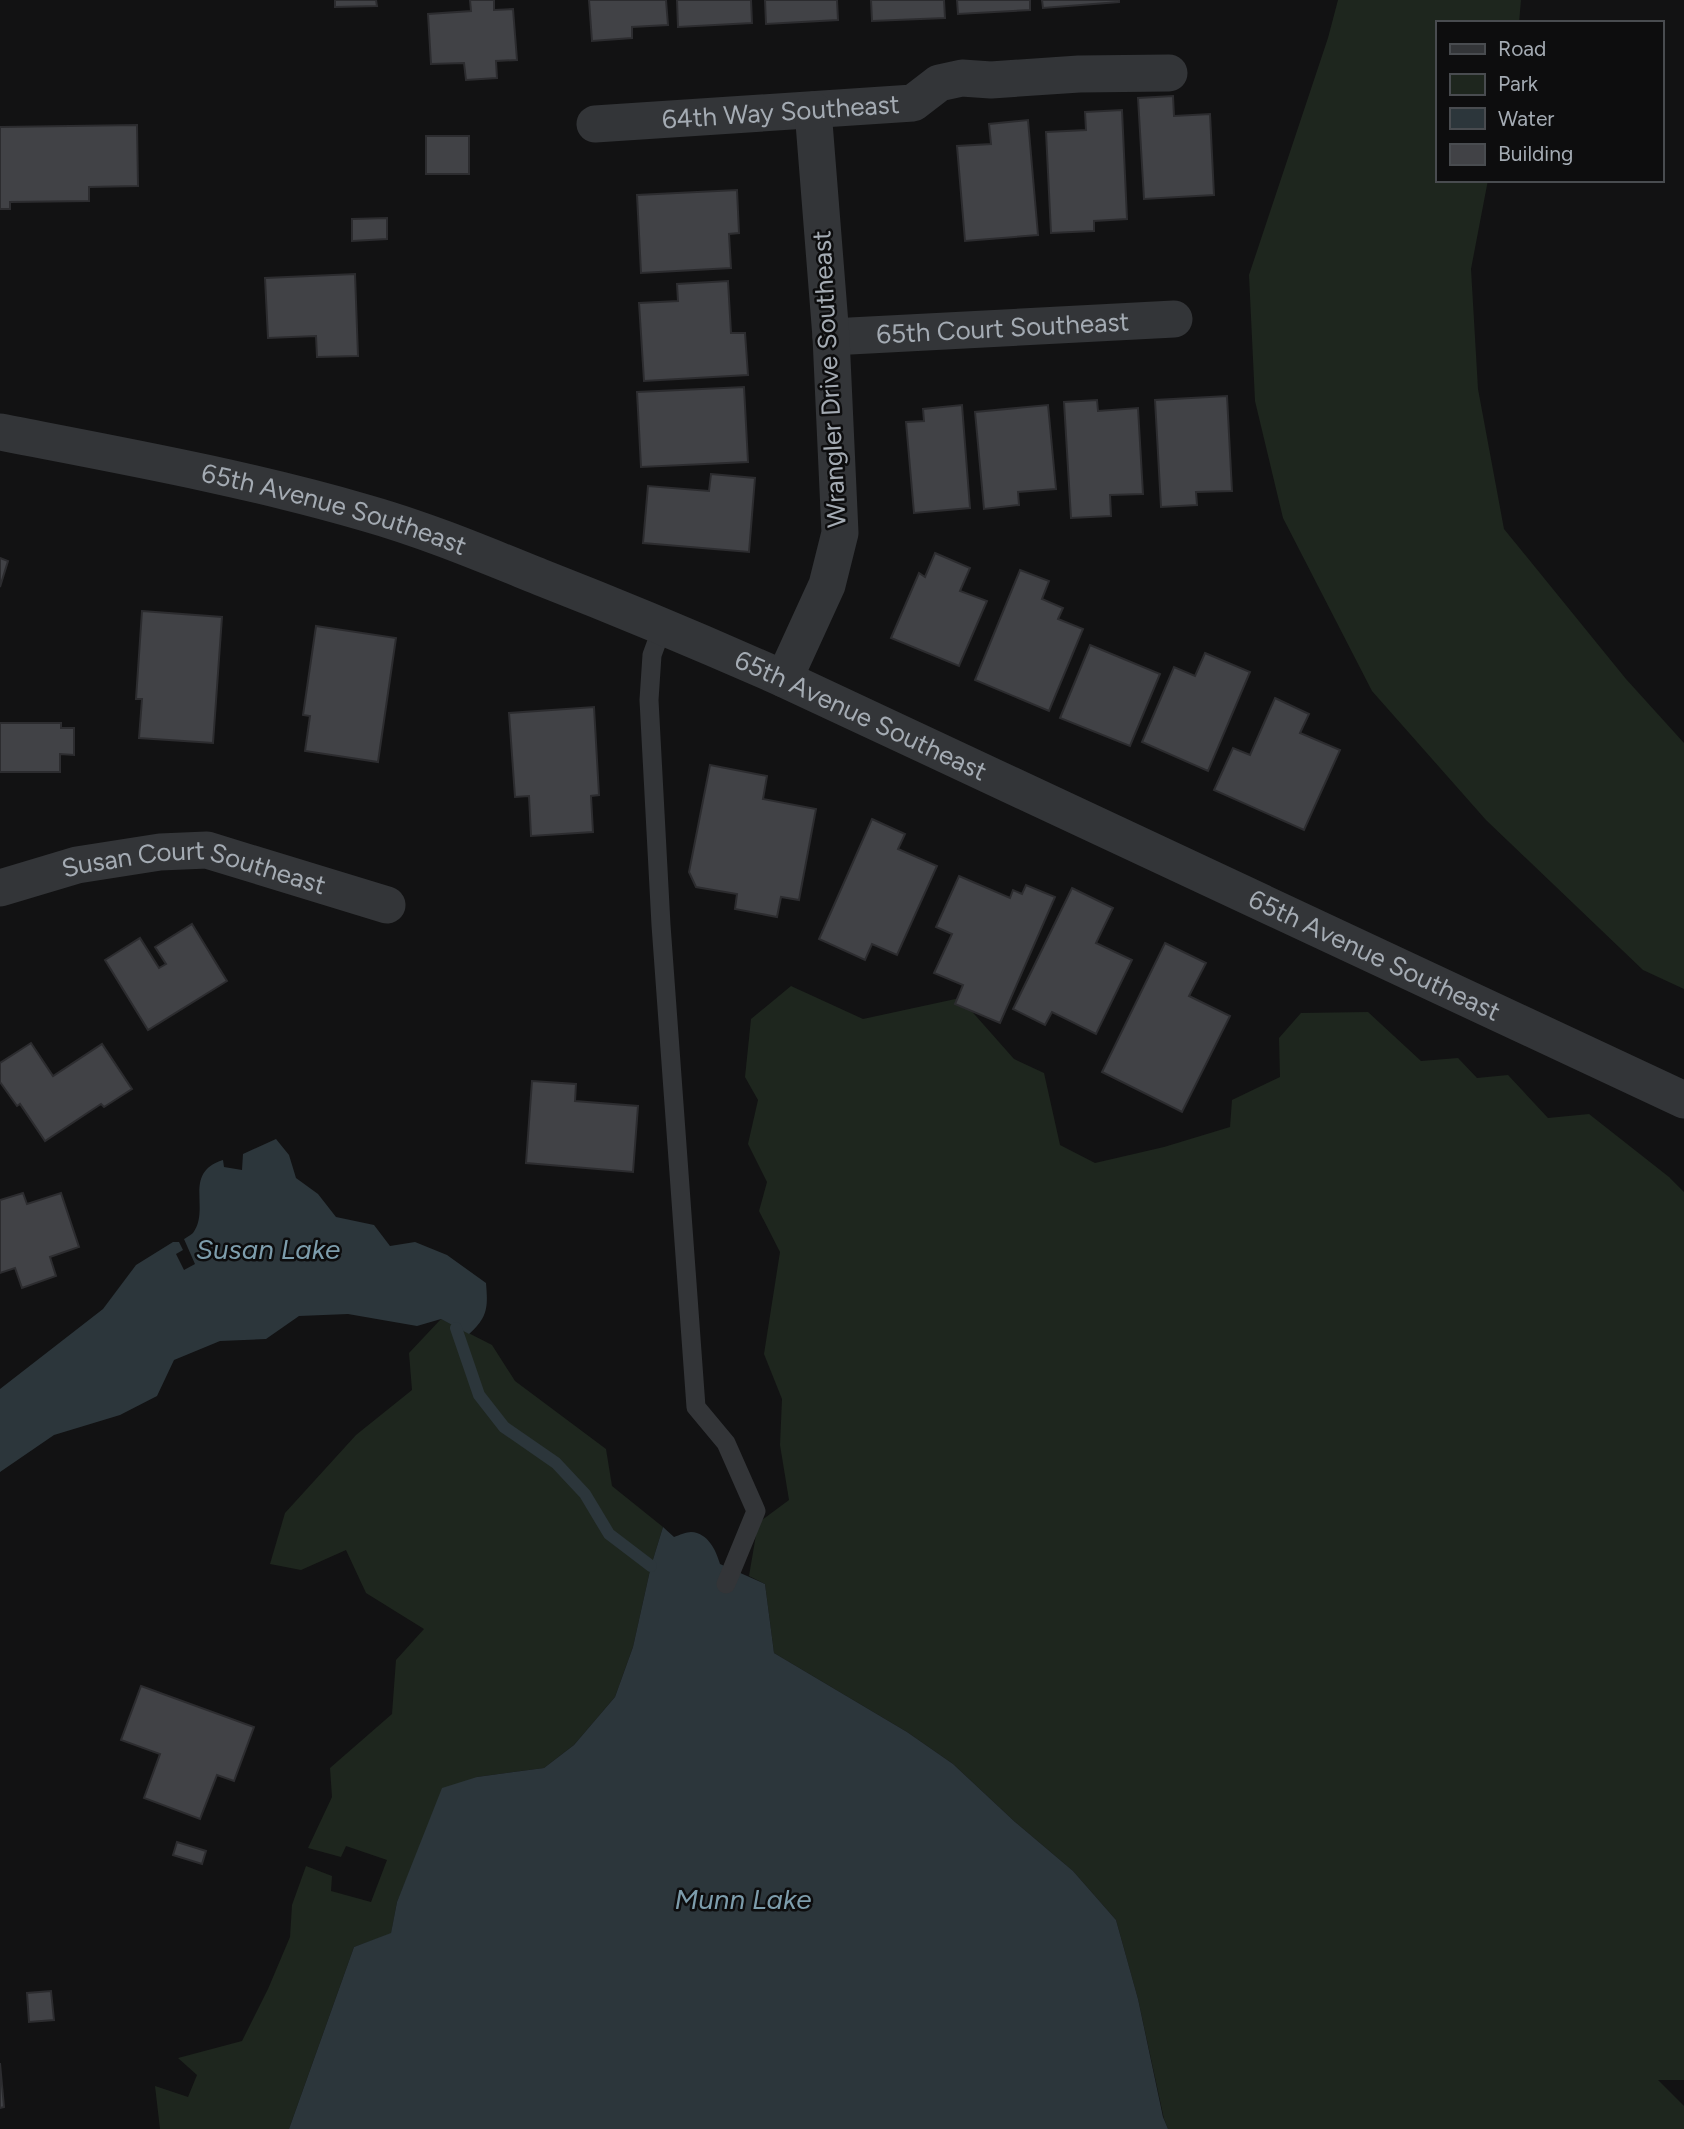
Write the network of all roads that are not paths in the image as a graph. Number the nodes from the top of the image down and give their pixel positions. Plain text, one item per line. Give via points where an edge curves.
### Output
1 (1169, 73) dead end
2 (813, 110) junction
3 (595, 124) dead end
4 (1174, 318) dead end
5 (831, 337) junction
6 (0, 432) edge
7 (663, 625) junction
8 (784, 680) junction
9 (0, 888) edge
10 (387, 905) dead end
11 (1684, 1100) edge
12 (726, 1584) dead end

1 - 2 street, 64th Way Southeast via 962,78 939,83 913,103
2 - 3 street, 64th Way Southeast
2 - 5 street, Wrangler Drive Southeast
4 - 5 street, 65th Court Southeast
5 - 8 street, Wrangler Drive Southeast via 839,533 827,585
6 - 7 street, 65th Avenue Southeast via 207,472 367,513
7 - 8 street, 65th Avenue Southeast
7 - 12 lane via 652,655 649,700 696,1407 726,1443 756,1511
8 - 11 street, 65th Avenue Southeast
9 - 10 street, Susan Court Southeast via 77,865 207,850

